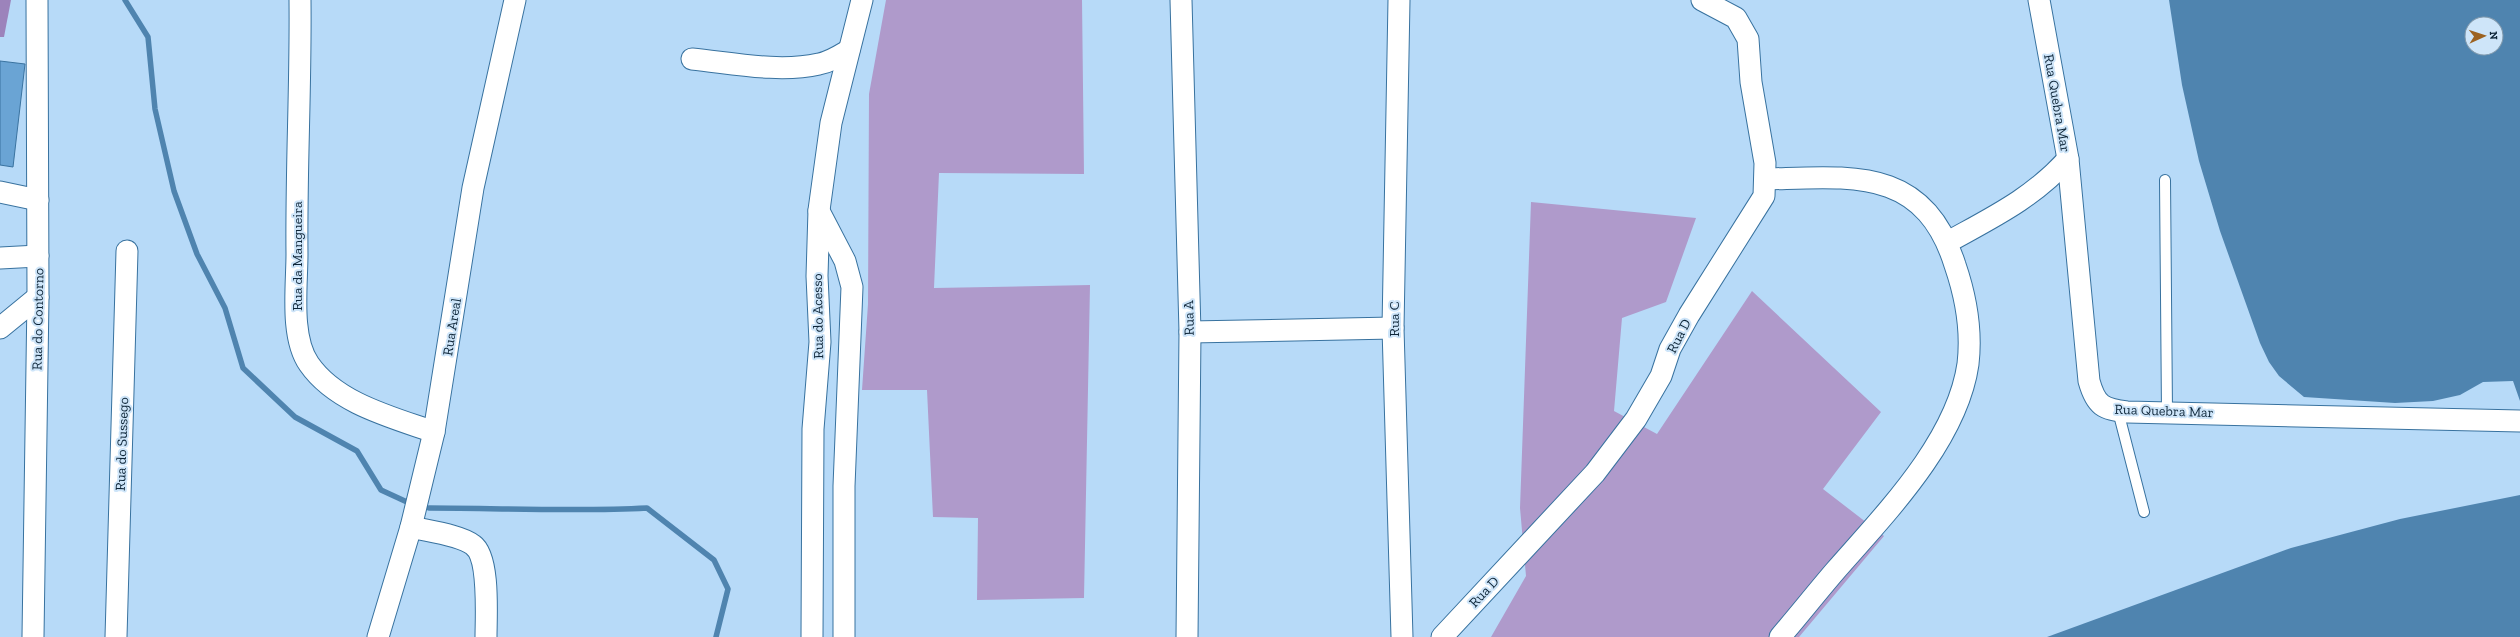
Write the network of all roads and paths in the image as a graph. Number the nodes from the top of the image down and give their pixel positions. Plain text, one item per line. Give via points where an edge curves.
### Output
1 (38, 0) edge
2 (300, 0) edge
3 (515, 0) edge
4 (862, 0) edge
5 (1181, 0) edge
6 (1399, 0) edge
7 (1702, 0) edge
8 (2039, 0) edge
9 (849, 50) junction
10 (692, 59) dead end
11 (2068, 159) junction
12 (1766, 179) junction
13 (2165, 180) dead end
14 (0, 192) edge
15 (38, 200) junction
16 (819, 210) junction
17 (1948, 242) junction
18 (127, 251) dead end
19 (38, 256) junction
20 (0, 258) edge
21 (38, 296) junction
22 (0, 328) edge
23 (1393, 328) junction
24 (1190, 332) junction
25 (2118, 411) junction
26 (2167, 412) junction
27 (2520, 421) edge
28 (434, 432) junction
29 (812, 508) junction
30 (844, 508) junction
31 (2144, 512) dead end
32 (411, 527) junction
33 (33, 637) edge
34 (116, 637) edge
35 (378, 637) edge
36 (486, 637) edge
37 (812, 637) edge
38 (844, 637) edge
39 (1187, 637) edge
40 (1402, 637) edge
41 (1442, 637) edge
42 (1780, 637) edge

1 - 15 street, Rua do Contorno
2 - 28 street, Rua da Mangueira via 297,316 301,348 318,376 340,393 388,416
3 - 28 street, Rua Areal via 473,188
4 - 9 street, Rua do Acesso
5 - 24 street, Rua A
6 - 23 street, Rua C
7 - 12 street, Rua D via 1736,18 1745,31
8 - 11 street, Rua Quebra Mar
9 - 10 street via 833,60 818,65 764,66
9 - 16 street, Rua do Acesso via 831,123
11 - 17 street via 2052,177 2029,196
11 - 25 street, Rua Quebra Mar via 2089,381 2092,392 2100,404
12 - 17 street via 1835,178 1885,183 1915,201
12 - 41 street, Rua D via 1764,196 1758,208 1689,315 1670,349 1661,376 1636,420 1595,473
13 - 26 lane
14 - 15 street
15 - 19 street, Rua do Contorno
16 - 29 street, Rua do Acesso via 817,276 820,342 813,429
16 - 30 street via 845,262 852,287
17 - 42 street via 1962,284 1969,330 1968,364 1955,407 1902,494
18 - 34 street, Rua do Sussego
19 - 20 street
19 - 21 street, Rua do Contorno
21 - 22 street
21 - 33 street, Rua do Contorno
23 - 24 street
23 - 40 street, Rua C
24 - 39 street, Rua A
25 - 26 street, Rua Quebra Mar
25 - 31 lane
26 - 27 street, Rua Quebra Mar
28 - 32 street, Rua Areal
29 - 30 street
29 - 37 street, Rua do Acesso
30 - 38 street
32 - 35 street, Rua Areal
32 - 36 street via 466,541 473,544 480,554 485,586

